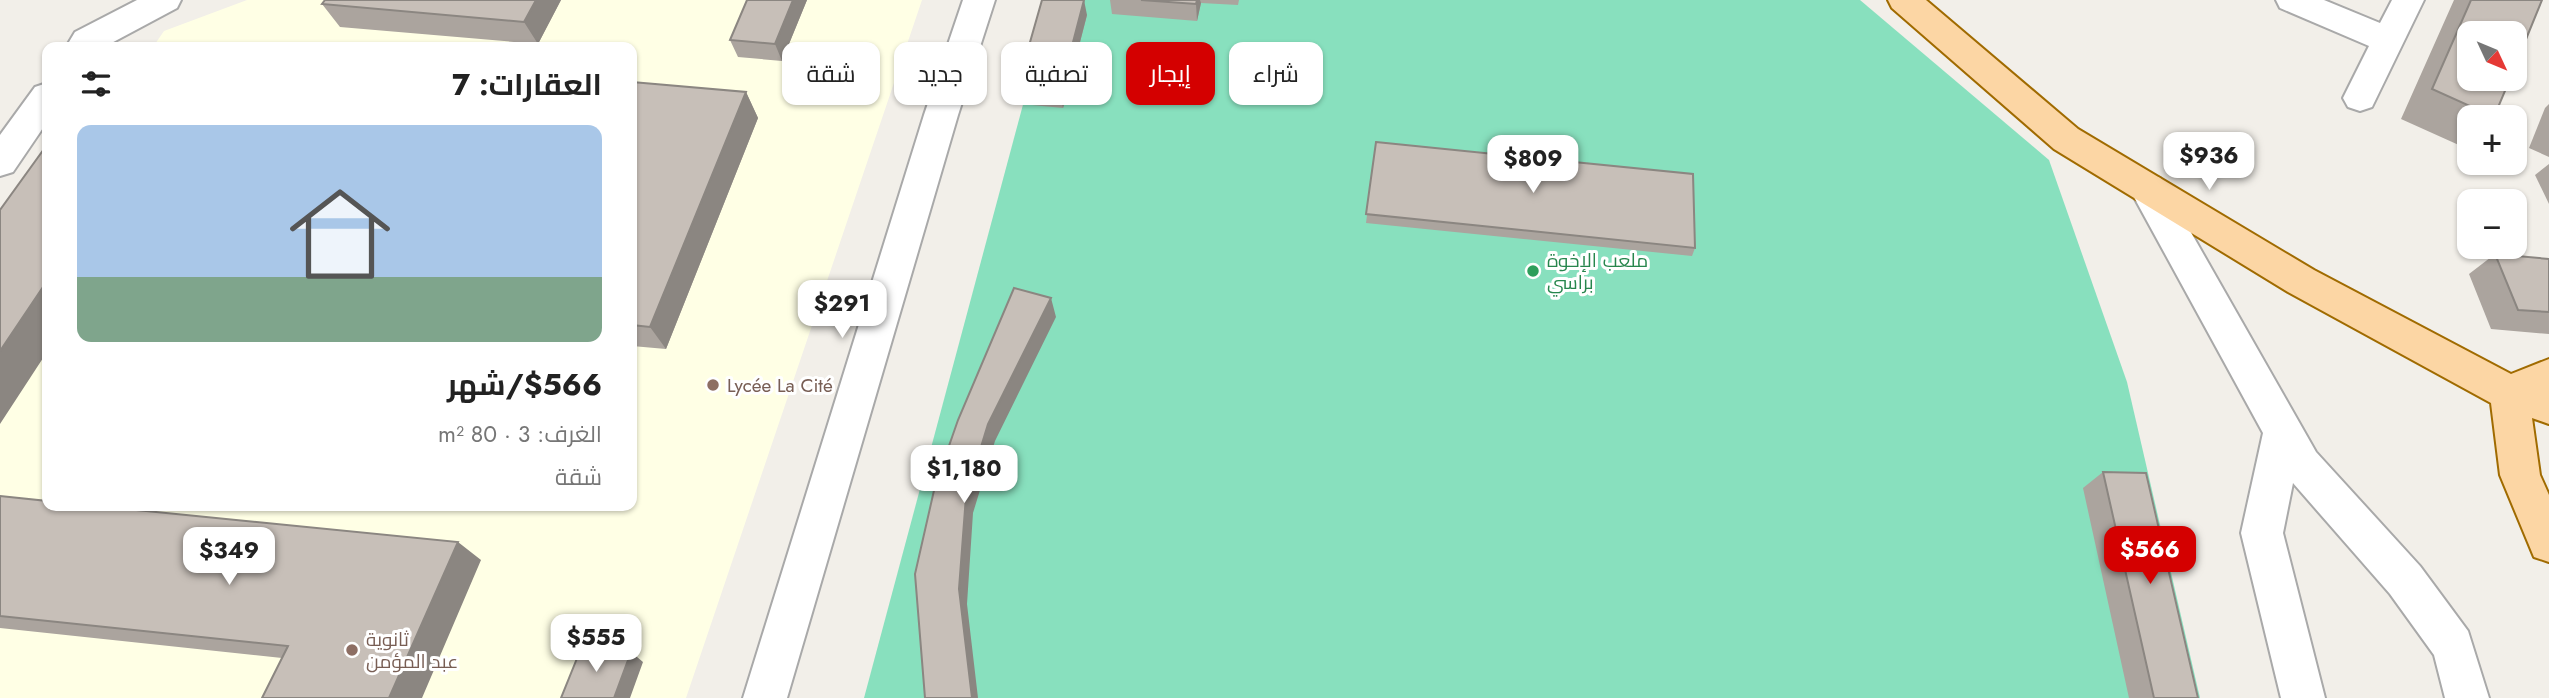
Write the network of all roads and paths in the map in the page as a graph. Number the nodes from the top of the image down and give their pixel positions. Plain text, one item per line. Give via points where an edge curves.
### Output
1 (165, 0) edge
2 (979, 0) edge
3 (1904, 0) edge
4 (2292, 0) edge
5 (2408, 0) edge
6 (2388, 40) junction
7 (86, 42) edge
8 (2360, 98) dead end
9 (42, 103) edge
10 (0, 162) edge
11 (2147, 188) junction
12 (2549, 376) edge
13 (2510, 393) junction
14 (2549, 407) edge
15 (2283, 432) junction
16 (2549, 434) edge
17 (2549, 543) edge
18 (765, 698) edge
19 (2303, 698) edge
20 (2467, 698) edge

1 - 7 street
2 - 18 street
3 - 11 main road via 2066,139
4 - 6 street
5 - 6 street
6 - 8 street
9 - 10 street
11 - 13 main road via 2301,281
11 - 15 street
12 - 13 main road
13 - 14 main road
13 - 16 main road
13 - 17 main road via 2520,475
15 - 19 street via 2262,533
15 - 20 street via 2302,465 2405,580 2453,646

